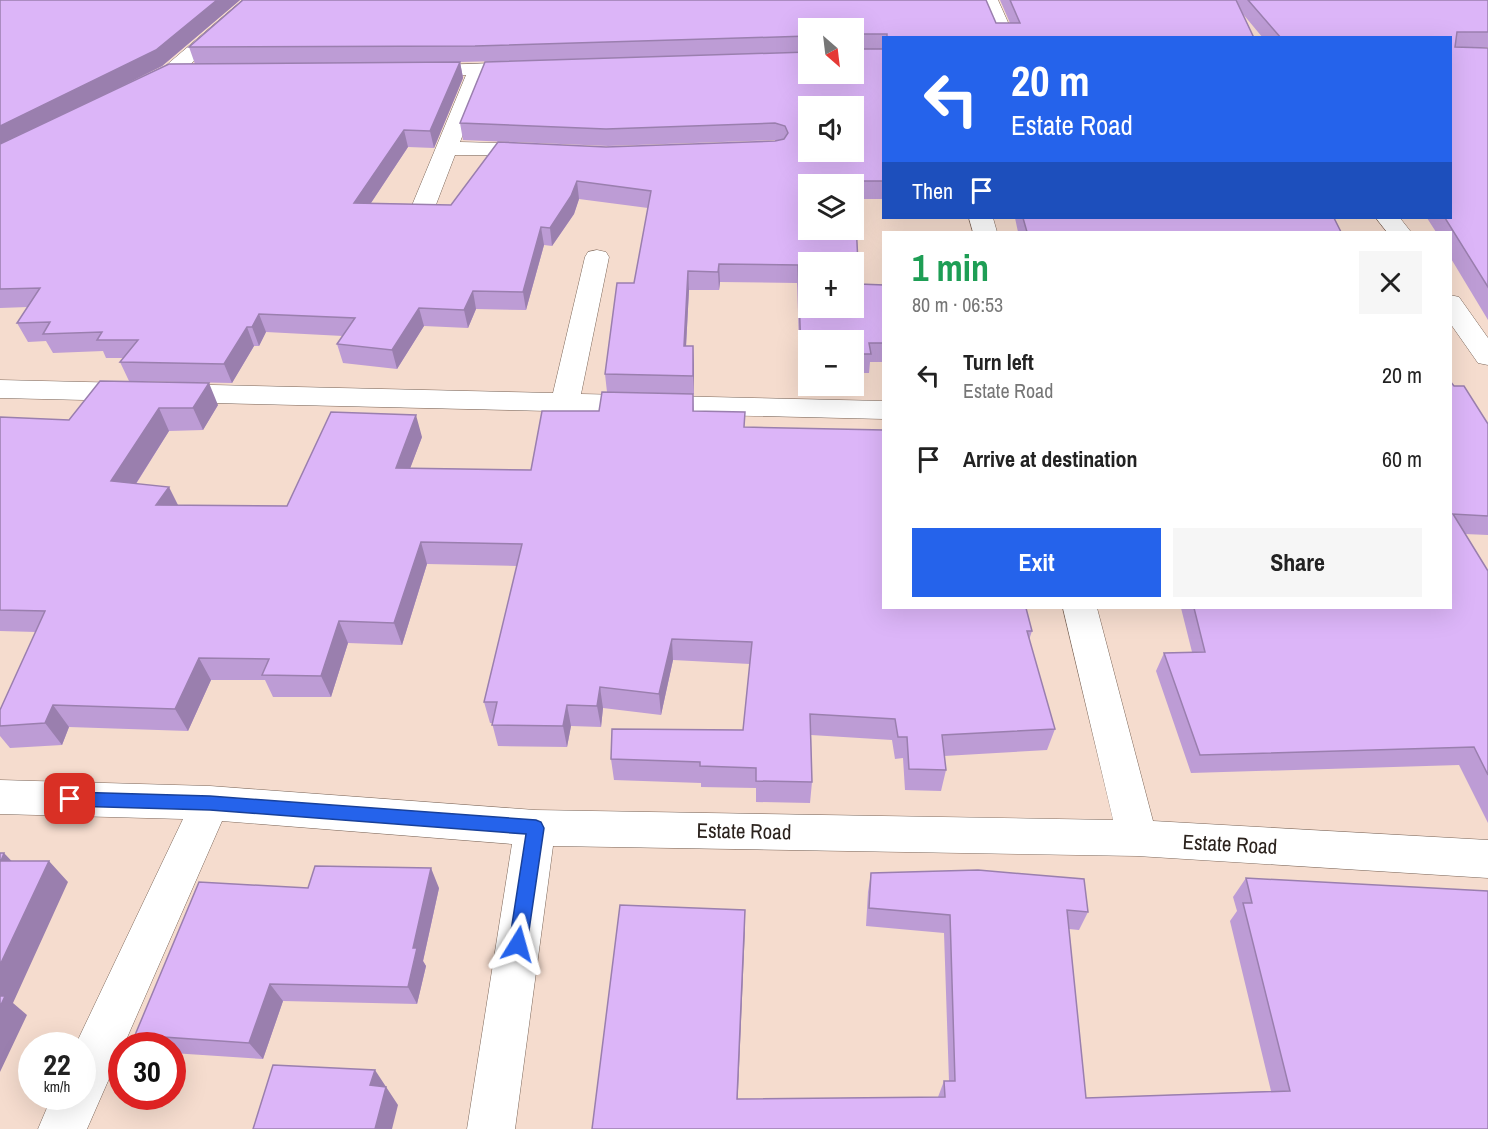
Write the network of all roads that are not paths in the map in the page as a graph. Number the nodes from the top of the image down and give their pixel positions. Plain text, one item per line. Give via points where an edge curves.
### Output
1 (254, 0) edge
2 (989, 0) edge
3 (1005, 36) edge
4 (549, 68) edge
5 (395, 70) edge
6 (478, 70) junction
7 (170, 72) junction
8 (194, 72) edge
9 (128, 93) edge
10 (445, 148) junction
11 (562, 153) edge
12 (420, 214) edge
13 (1389, 219) edge
14 (1398, 231) edge
15 (597, 257) dead end
16 (1468, 316) edge
17 (1488, 357) edge
18 (0, 389) edge
19 (565, 402) junction
20 (882, 410) edge
21 (1080, 609) edge
22 (0, 797) edge
23 (210, 803) junction
24 (536, 828) junction
25 (1137, 838) junction
26 (1488, 859) edge
27 (96, 1052) edge
28 (71, 1110) edge
29 (62, 1129) edge
30 (491, 1129) edge

1 - 7 street
2 - 3 street
4 - 6 street
5 - 6 street
6 - 10 street
7 - 8 street
7 - 9 street
10 - 11 street
10 - 12 street
13 - 14 street
15 - 19 street
16 - 17 street
18 - 19 street
19 - 20 street
21 - 25 street
22 - 23 street, Estate Road
23 - 24 street, Estate Road
23 - 27 street
24 - 25 street, Estate Road
24 - 30 street
25 - 26 street, Estate Road
28 - 29 street

